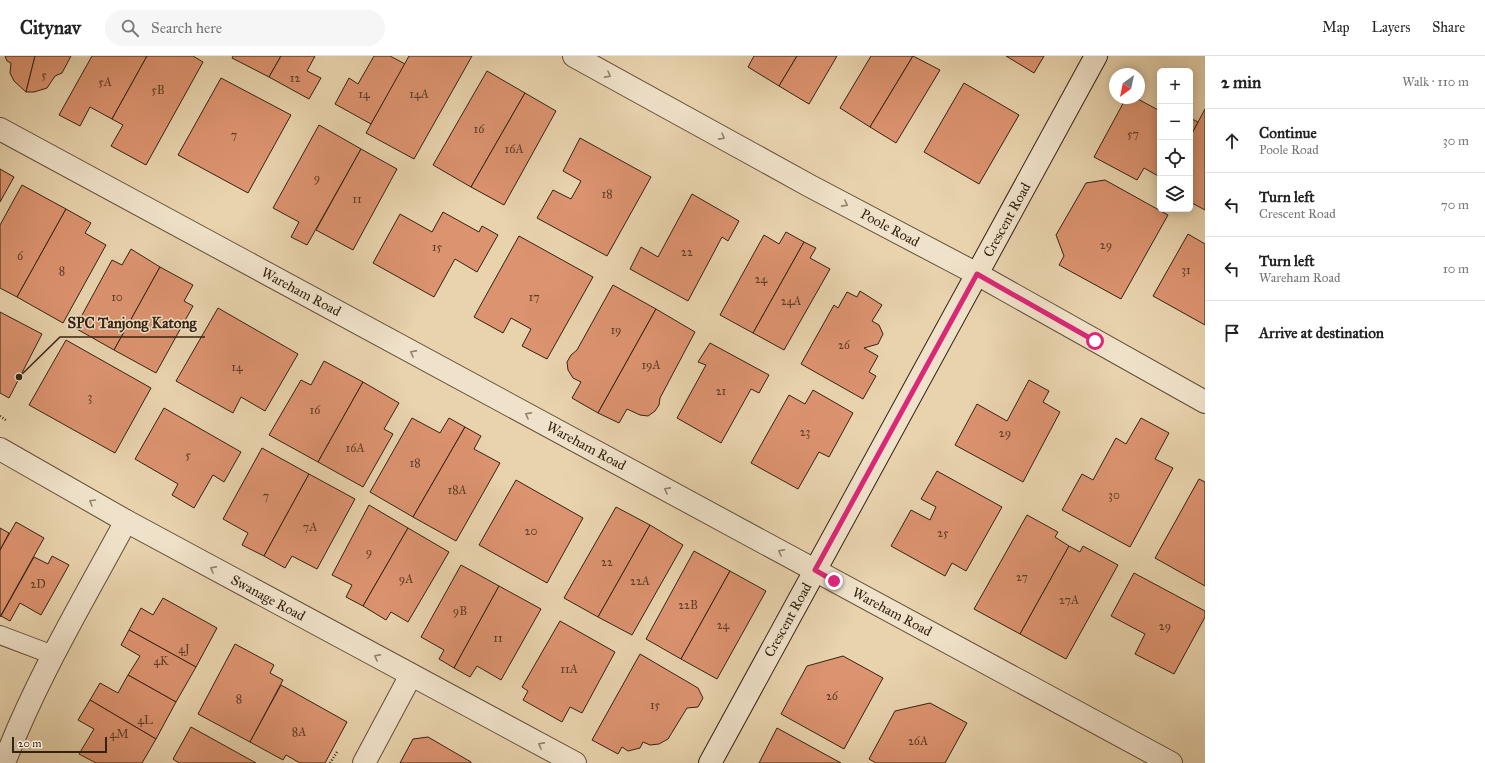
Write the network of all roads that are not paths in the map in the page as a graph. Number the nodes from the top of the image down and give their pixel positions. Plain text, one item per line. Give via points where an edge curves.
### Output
1 (574, 56) edge
2 (1096, 56) edge
3 (0, 129) edge
4 (977, 274) junction
5 (1205, 402) edge
6 (0, 449) edge
7 (126, 521) junction
8 (815, 570) junction
9 (0, 635) edge
10 (52, 655) junction
11 (411, 675) junction
12 (4, 763) edge
13 (364, 763) edge
14 (575, 763) edge
15 (710, 763) edge
16 (1171, 763) edge

1 -> 4 street, Poole Road via 810,186
2 - 4 street, Crescent Road
8 -> 3 street, Wareham Road
4 - 5 street, Poole Road
4 - 8 street, Crescent Road
7 -> 6 street, Swanage Road
7 - 10 street
11 -> 7 street, Swanage Road
8 - 15 street, Crescent Road
8 - 16 street, Wareham Road
9 - 10 lane
10 - 12 street
11 - 13 street
14 -> 11 street, Swanage Road

